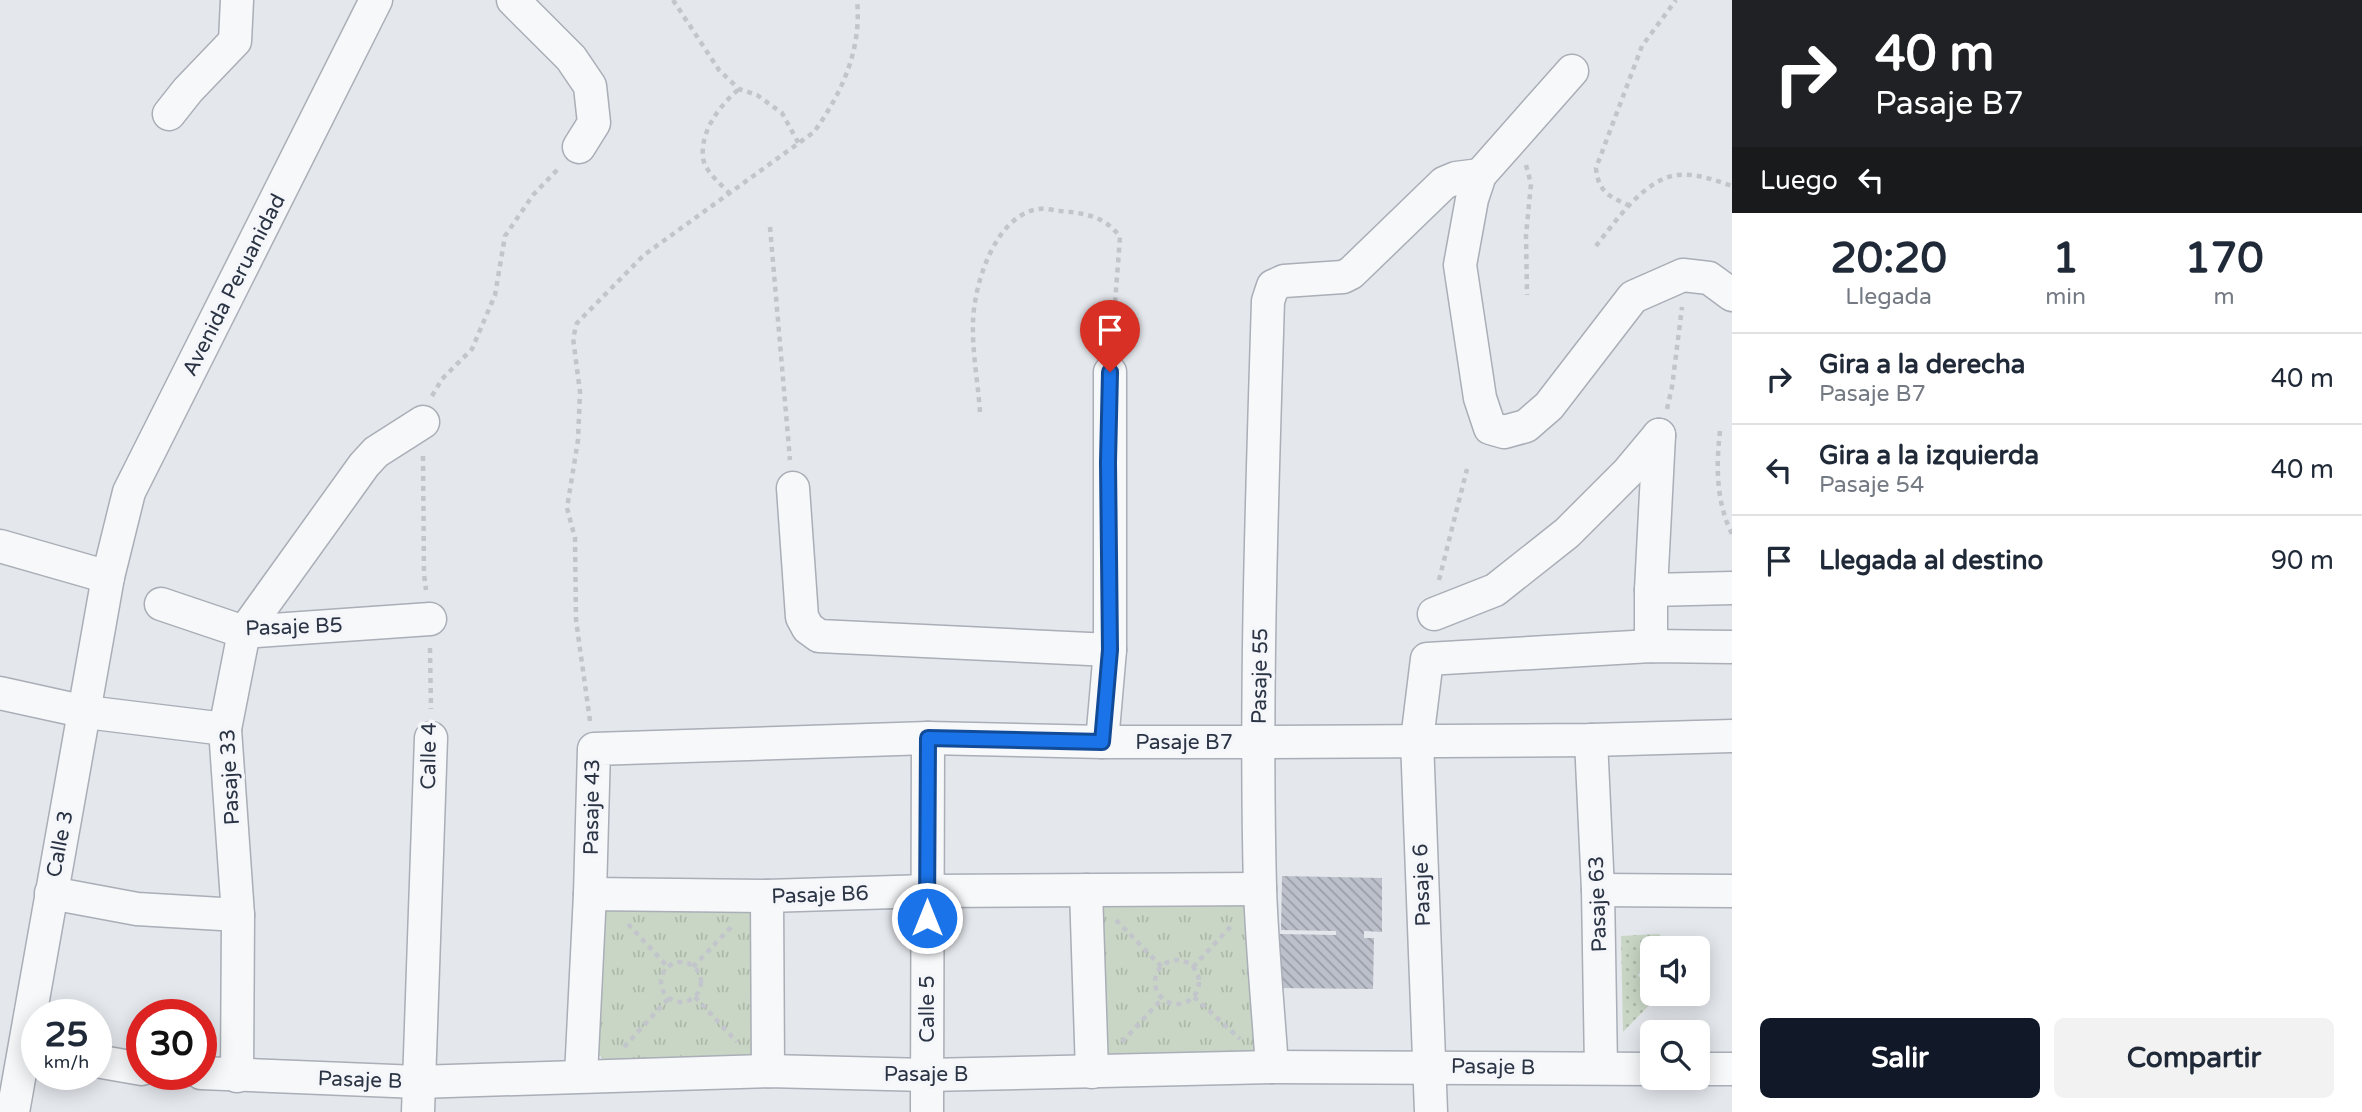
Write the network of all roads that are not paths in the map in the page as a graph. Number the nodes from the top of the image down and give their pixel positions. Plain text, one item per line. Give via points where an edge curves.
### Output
1 (237, 0) edge
2 (376, 0) edge
3 (513, 0) edge
4 (1572, 71) dead end
5 (169, 114) dead end
6 (579, 147) road end
7 (1480, 175) junction
8 (1732, 295) edge
9 (1110, 372) road end
10 (426, 411) road end
11 (793, 488) road end
12 (0, 545) edge
13 (108, 577) junction
14 (1732, 588) edge
15 (1651, 590) junction
16 (161, 604) dead end
17 (1434, 614) road end
18 (430, 619) road end
19 (244, 632) junction
20 (1651, 646) junction
21 (1732, 646) edge
22 (1110, 650) junction
23 (0, 693) edge
24 (86, 712) junction
25 (225, 729) junction
26 (1732, 736) edge
27 (431, 738) road end
28 (928, 738) junction
29 (1417, 740) junction
30 (1591, 740) junction
31 (1102, 742) junction
32 (1259, 742) junction
33 (594, 749) joint
34 (1260, 890) junction
35 (1598, 890) junction
36 (927, 891) junction
37 (1732, 891) edge
38 (51, 892) junction
39 (590, 894) junction
40 (767, 896) junction
41 (1096, 901) junction
42 (238, 915) junction
43 (20, 1046) edge
44 (1261, 1057) junction
45 (1429, 1066) junction
46 (1601, 1069) junction
47 (1640, 1069) edge
48 (1710, 1069) edge
49 (1732, 1069) edge
50 (768, 1071) junction
51 (1092, 1072) junction
52 (217, 1074) edge
53 (927, 1075) junction
54 (237, 1076) junction
55 (580, 1076) junction
56 (418, 1097) edge
57 (13, 1112) edge
58 (927, 1112) edge
59 (1431, 1112) edge

1 - 5 street via 235,41
2 - 13 street, Avenida Peruanidad via 129,492
3 - 6 street via 571,58 590,86 594,123
4 - 7 street
7 - 8 street via 1460,265 1480,398 1490,428 1504,432 1526,426 1549,406 1633,297 1683,275 1709,278
7 - 32 street, Pasaje 55 via 1444,183 1351,273 1273,286 1268,301 1261,512
9 - 22 street
10 - 19 street, Pasaje 33 via 370,459
11 - 22 street via 802,617 819,636
12 - 13 street
13 - 24 street, Calle 3
14 - 15 street
15 - 17 street via 1659,435 1557,541 1495,590
15 - 20 street
16 - 19 street, Pasaje B5
18 - 19 street, Pasaje B5
19 - 25 street, Pasaje 33
20 - 21 street
20 - 29 street, Pasaje 6 via 1427,659
22 - 31 street
23 - 24 street
24 - 25 street
24 - 38 street, Calle 3
25 - 42 street, Pasaje 33
26 - 30 street, Pasaje B7
27 - 56 street, Calle 4
28 - 31 street, Pasaje B7
28 - 33 street, Pasaje B7
28 - 36 street, Calle 5
29 - 30 street, Pasaje B7
29 - 32 street, Pasaje B7
29 - 45 street, Pasaje 6
30 - 35 street, Pasaje 63
31 - 32 street, Pasaje B7
32 - 34 street, Pasaje 55
33 - 39 street, Pasaje 43
34 - 41 street, Pasaje B6
34 - 44 street, Pasaje 55
35 - 37 street
35 - 46 street, Pasaje 63
36 - 40 street, Pasaje B6
36 - 41 street, Pasaje B6
36 - 53 street, Calle 5
38 - 42 street via 136,909
38 - 43 street, Calle 3
39 - 40 street, Pasaje B6
39 - 55 street, Pasaje 43
40 - 50 street
41 - 51 street
42 - 54 street, Pasaje 33
43 - 57 street, Calle 3
44 - 45 street, Pasaje B
44 - 51 street, Pasaje B
45 - 46 street, Pasaje B
45 - 59 street, Pasaje 6
46 - 47 street, Pasaje B
48 - 49 street
50 - 53 street, Pasaje B
50 - 55 street, Pasaje B
51 - 53 street, Pasaje B
52 - 54 street, Pasaje B
53 - 58 street, Calle 5
54 - 56 street, Pasaje B
55 - 56 street, Pasaje B

